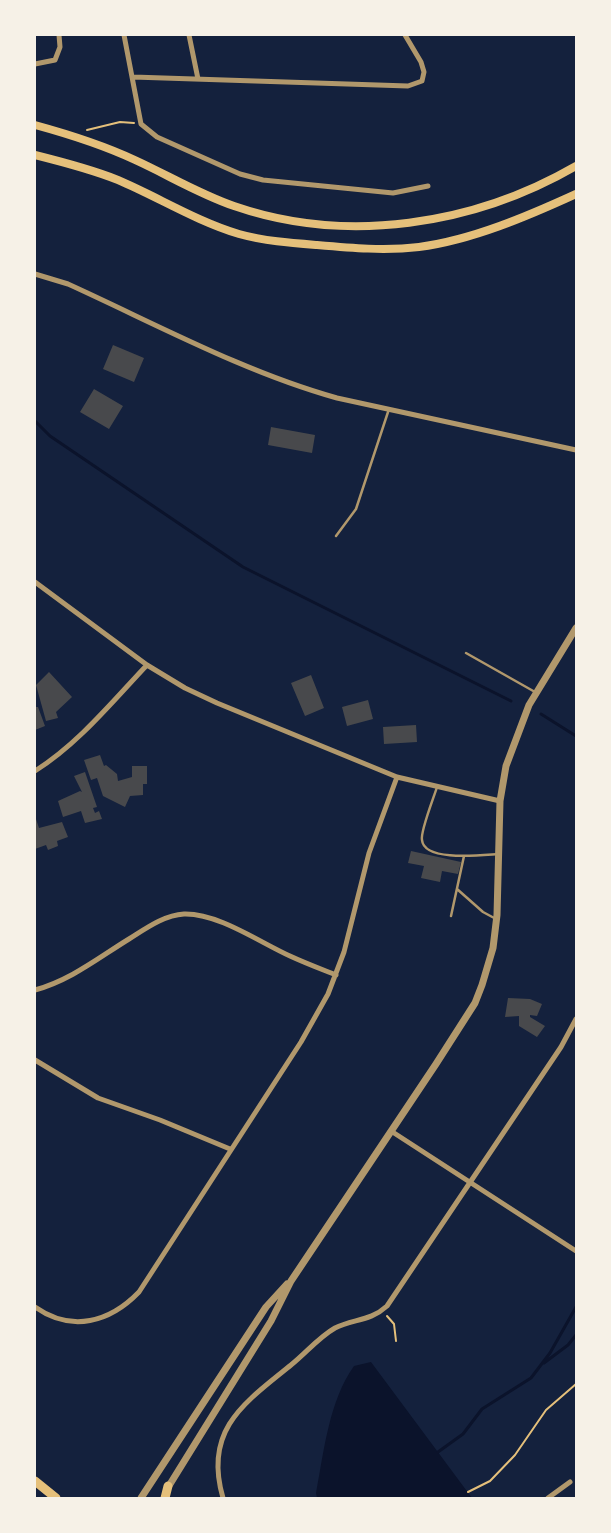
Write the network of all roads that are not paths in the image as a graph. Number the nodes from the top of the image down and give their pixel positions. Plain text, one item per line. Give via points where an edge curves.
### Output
1 (59, 35) edge
2 (124, 35) edge
3 (190, 35) edge
4 (405, 35) edge
5 (35, 64) edge
6 (133, 77) junction
7 (198, 79) junction
8 (35, 125) edge
9 (35, 154) edge
10 (576, 166) edge
11 (428, 186) dead end
12 (576, 194) edge
13 (35, 274) edge
14 (389, 409) junction
15 (576, 450) edge
16 (336, 536) dead end
17 (35, 582) edge
18 (576, 628) edge
19 (466, 653) dead end
20 (147, 665) junction
21 (536, 692) junction
22 (35, 771) edge
23 (397, 777) junction
24 (437, 787) junction
25 (500, 801) junction
26 (499, 854) junction
27 (464, 856) junction
28 (456, 889) junction
29 (451, 916) dead end
30 (497, 920) junction
31 (336, 975) junction
32 (35, 990) edge
33 (576, 1020) edge
34 (35, 1060) edge
35 (391, 1131) junction
36 (230, 1149) junction
37 (471, 1182) junction
38 (576, 1251) edge
39 (291, 1281) junction
40 (35, 1307) edge
41 (35, 1481) edge
42 (570, 1482) dead end
43 (168, 1486) joint
44 (56, 1498) edge
45 (141, 1498) edge
46 (164, 1498) edge
47 (224, 1498) edge
48 (548, 1498) edge

1 - 5 street via 60,47 55,60
2 - 6 street
3 - 7 street
4 - 7 street via 424,72 422,81 408,86
6 - 7 street
6 - 11 street via 141,124 157,137 240,174 263,180 393,192
8 - 10 main road via 133,159 235,206 286,220 323,224 390,226 432,219 494,204 541,185
9 - 12 main road via 118,180 210,224 239,234 351,248 420,246 457,238
13 - 14 street via 68,284 284,381 337,398
14 - 15 street
14 - 16 lane via 356,509
17 - 20 street
18 - 21 street
19 - 21 lane
20 - 22 street via 91,724
20 - 23 street via 217,703
21 - 25 street via 513,743
23 - 24 street
23 - 31 street via 369,852
24 - 25 street
24 - 27 lane via 422,841 428,850
25 - 26 street
26 - 27 lane
26 - 30 street
27 - 28 lane
28 - 29 lane
28 - 30 lane via 482,912
30 - 35 street via 488,968 474,1003
31 - 32 street via 224,924 182,914 160,921 58,983
31 - 36 street via 318,1013
33 - 37 street
34 - 36 street via 98,1098
35 - 37 street
35 - 39 street
36 - 40 street via 140,1292 126,1306 91,1321 72,1322
37 - 38 street
37 - 47 street via 382,1311 334,1329 250,1399 224,1434 217,1452 218,1480
39 - 43 street via 267,1328
39 - 45 street via 266,1307
41 - 44 main road
42 - 48 street
43 - 46 main road

